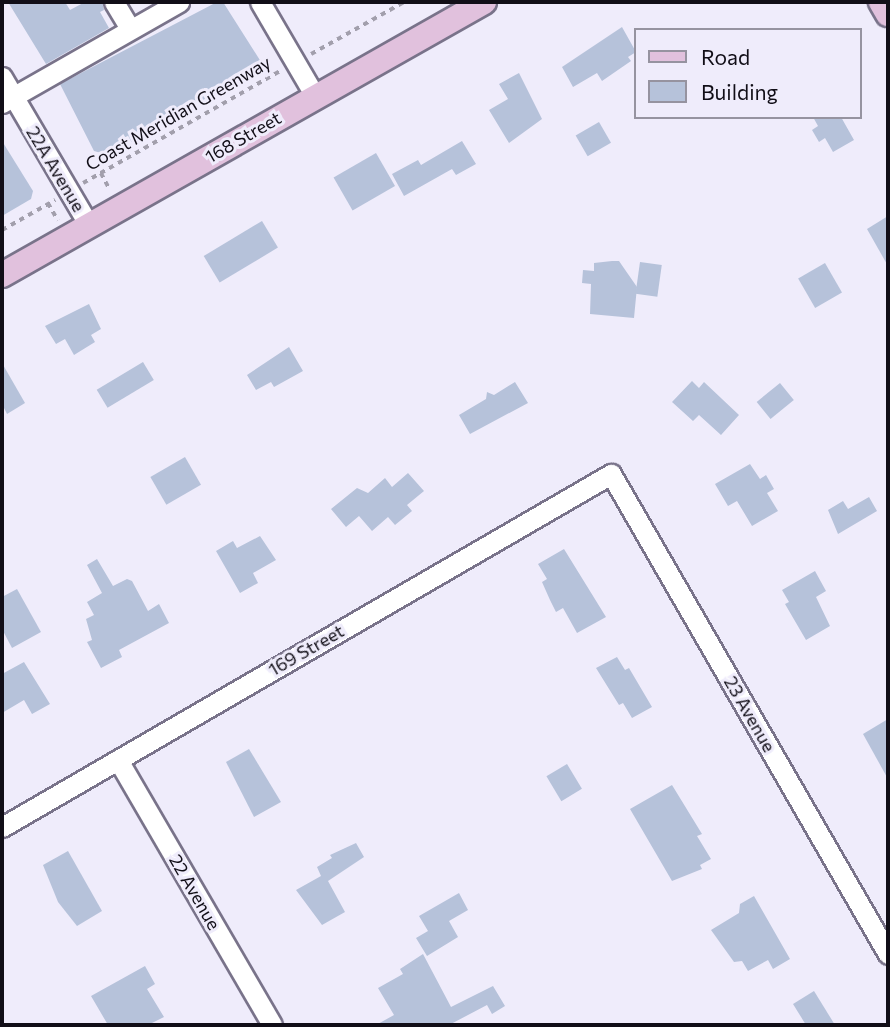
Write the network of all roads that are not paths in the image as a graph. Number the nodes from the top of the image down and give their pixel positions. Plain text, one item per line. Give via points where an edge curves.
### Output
1 (114, 2) edge
2 (179, 2) edge
3 (260, 2) edge
4 (484, 2) edge
5 (881, 2) edge
6 (888, 14) edge
7 (130, 29) junction
8 (2, 77) edge
9 (315, 96) junction
10 (7, 100) edge
11 (89, 225) junction
12 (2, 275) edge
13 (611, 474) joint
14 (118, 760) junction
15 (2, 827) edge
16 (888, 954) edge
17 (272, 1025) edge

1 - 7 street
2 - 7 street
3 - 9 street
4 - 9 main road, 168 Street
5 - 6 main road
7 - 10 street
8 - 10 street, 22A Avenue
9 - 11 main road, 168 Street
10 - 11 street, 22A Avenue
11 - 12 main road, 168 Street
13 - 14 street, 169 Street
13 - 16 street, 23 Avenue
14 - 15 street, 169 Street
14 - 17 street, 22 Avenue

